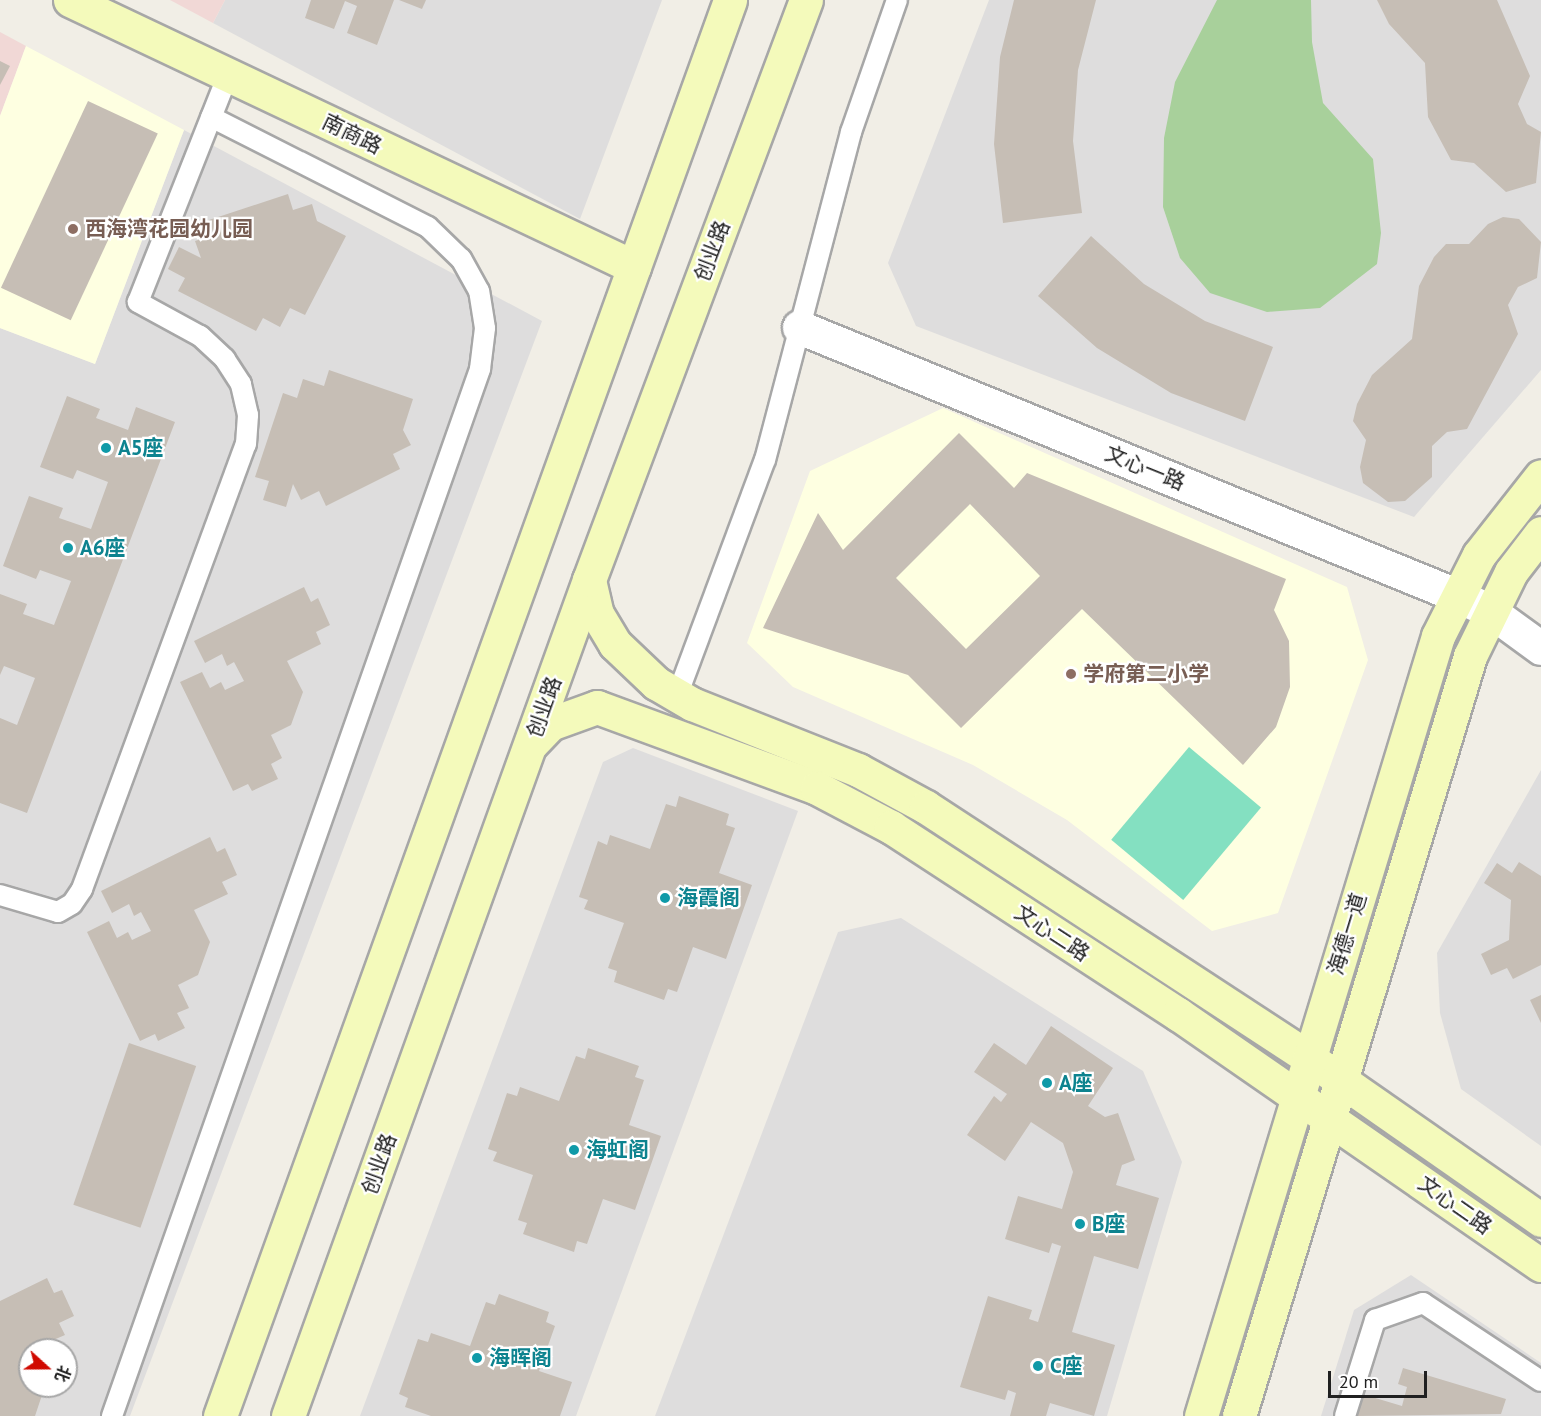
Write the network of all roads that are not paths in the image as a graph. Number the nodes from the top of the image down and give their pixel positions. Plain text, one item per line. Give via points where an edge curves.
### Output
1 (70, 0) edge
2 (730, 0) edge
3 (806, 0) edge
4 (897, 0) edge
5 (228, 75) junction
6 (211, 117) junction
7 (634, 267) junction
8 (799, 327) junction
9 (1541, 476) edge
10 (1541, 533) edge
11 (589, 580) junction
12 (1456, 595) junction
13 (1490, 611) junction
14 (1541, 648) edge
15 (677, 696) junction
16 (530, 746) junction
17 (0, 895) edge
18 (1309, 1058) junction
19 (1340, 1080) junction
20 (1298, 1096) junction
21 (1329, 1118) junction
22 (1541, 1220) edge
23 (1541, 1265) edge
24 (1541, 1382) edge
25 (112, 1416) edge
26 (220, 1416) edge
27 (288, 1416) edge
28 (1201, 1416) edge
29 (1239, 1416) edge
30 (1345, 1416) edge

1 - 5 street, 南商路
2 - 7 street
3 - 11 street, 创业路
4 - 8 lane via 851,132
5 - 6 lane
5 - 7 street, 南商路
6 - 17 lane via 138,302 200,336 225,359 241,384 248,415 246,444 82,889 72,904 58,912
6 - 25 lane via 428,227 461,259 474,283 485,328 480,369
7 - 26 street
8 - 12 street, 文心一路
8 - 15 lane via 765,460
9 - 12 street, 海德一道 via 1484,548
10 - 13 street, 海德一道
11 - 15 street, 文心二路 via 597,614 615,644 636,667
11 - 16 street, 创业路
12 - 13 street, 文心一路
12 - 18 street, 海德一道 via 1422,686
13 - 14 street, 文心一路
13 - 19 street, 海德一道 via 1454,704
15 - 18 street, 文心二路 via 858,770 926,807
16 - 20 street, 文心二路 via 550,724 597,707 817,788 891,827
16 - 27 street, 创业路
18 - 19 street, 文心二路
18 - 20 street, 海德一道
19 - 21 street, 海德一道
19 - 22 street, 文心二路
20 - 21 street, 文心二路
20 - 28 street, 海德一道
21 - 23 street, 文心二路
21 - 29 street, 海德一道
24 - 30 lane via 1423,1303 1375,1320

